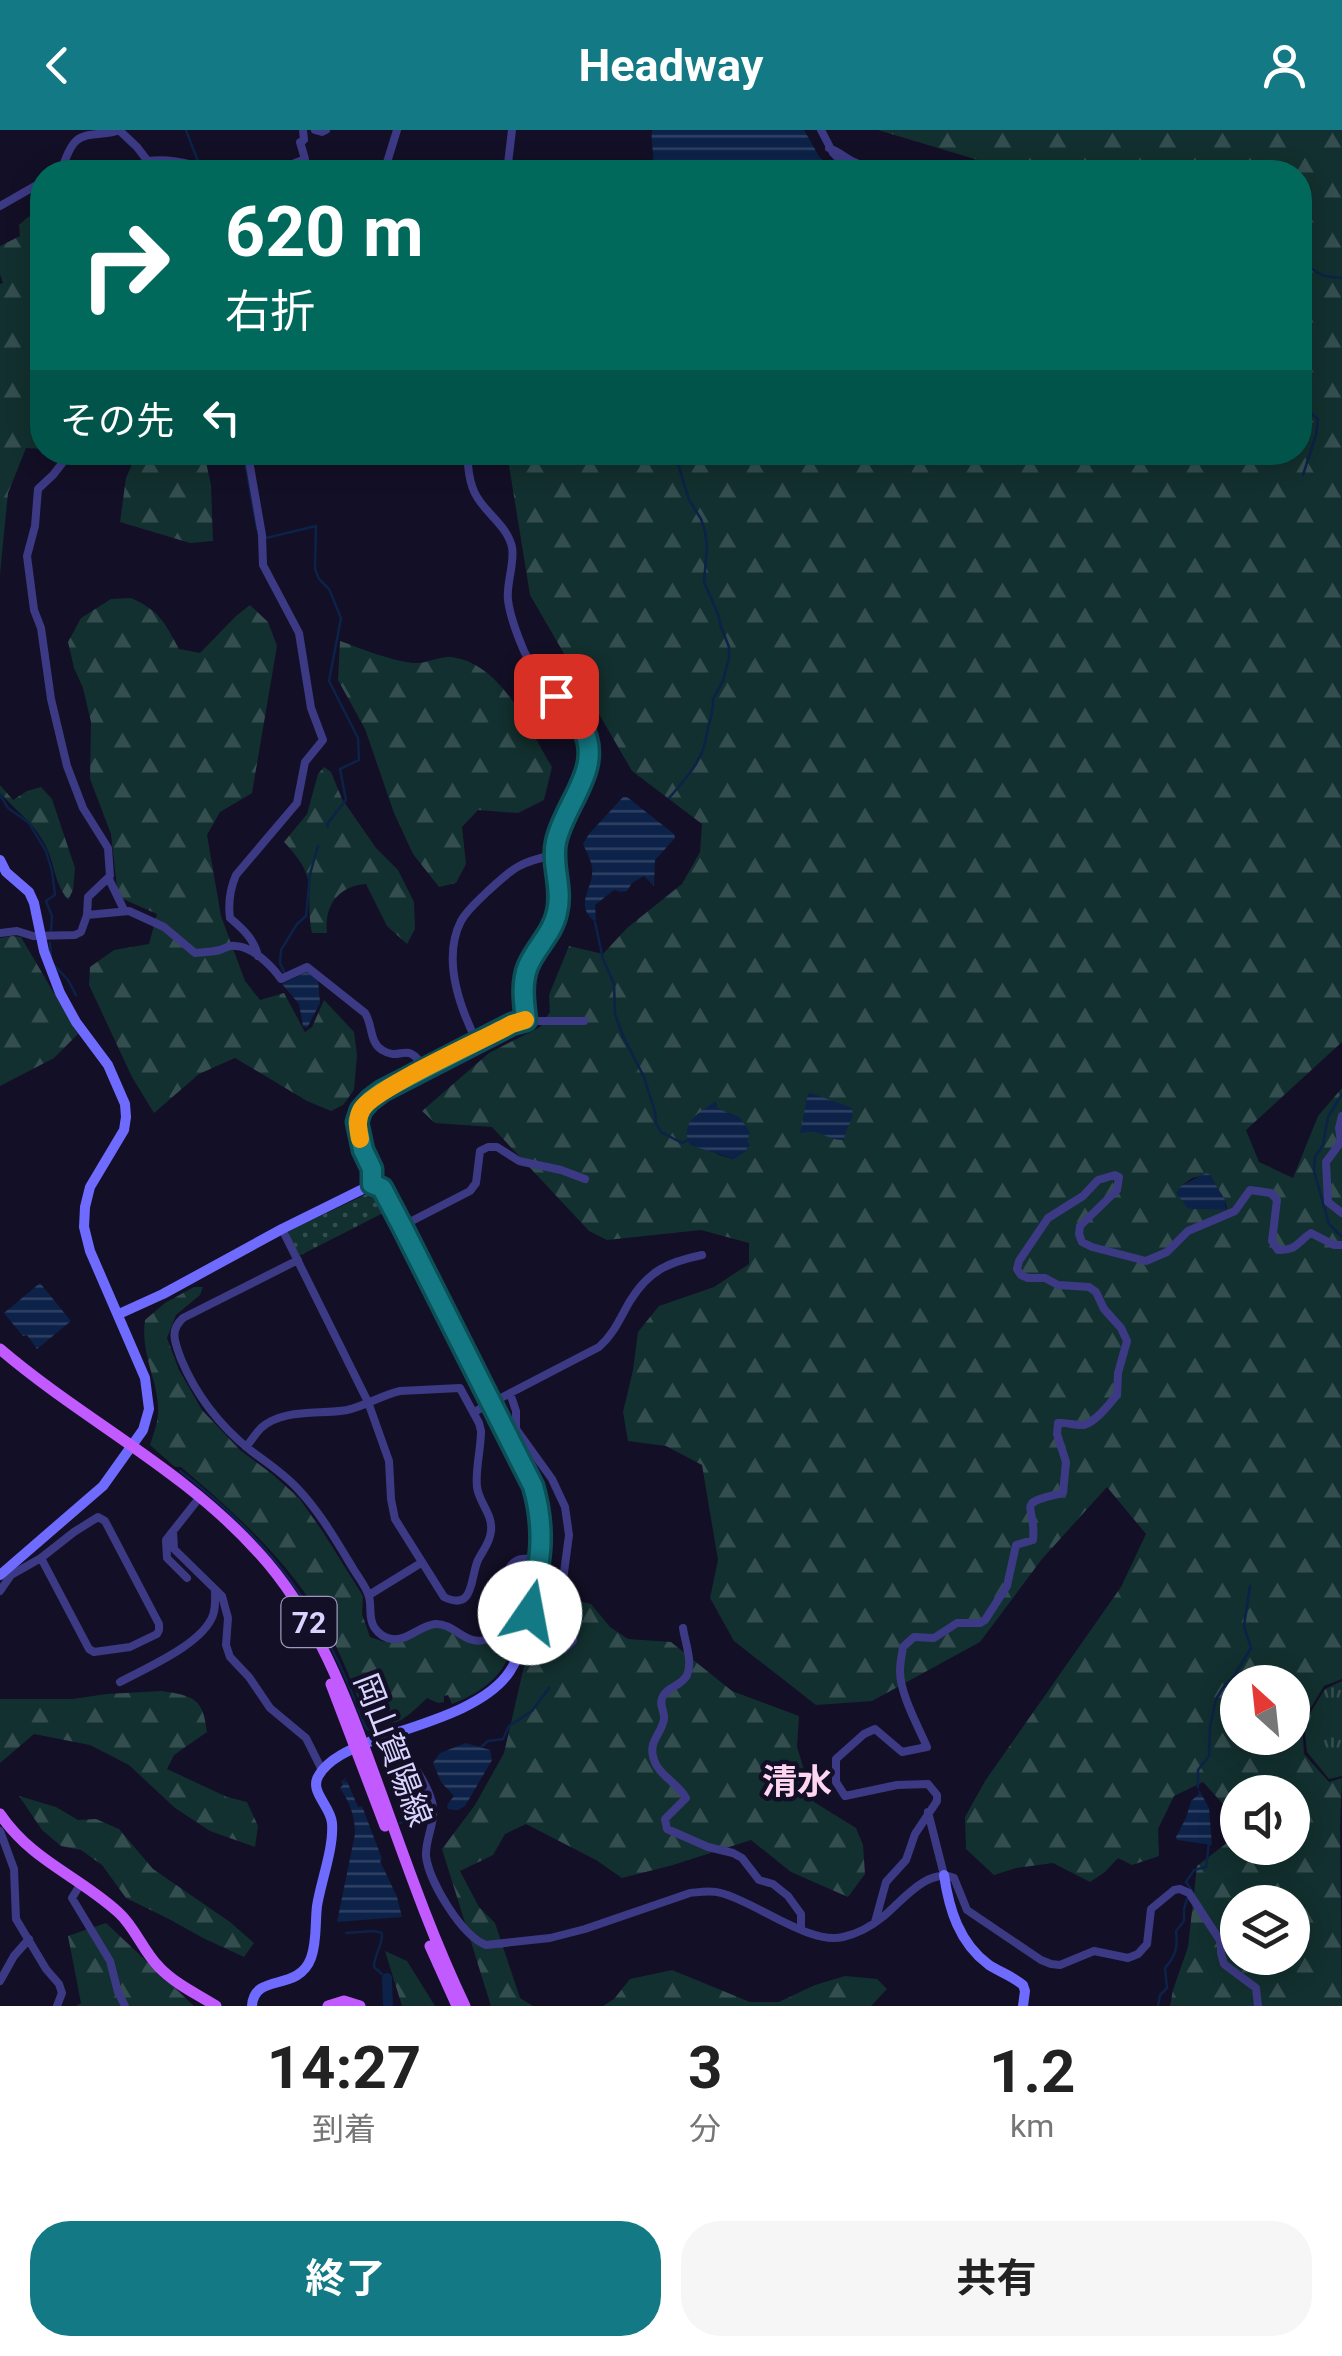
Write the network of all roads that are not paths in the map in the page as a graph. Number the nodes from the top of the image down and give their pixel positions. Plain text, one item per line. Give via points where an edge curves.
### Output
1 (302, 130) edge
2 (315, 130) edge
3 (326, 130) edge
4 (398, 130) edge
5 (512, 130) edge
6 (821, 130) edge
7 (829, 148) junction
8 (66, 160) edge
9 (147, 160) edge
10 (302, 160) edge
11 (388, 160) edge
12 (508, 160) edge
13 (840, 160) edge
14 (850, 160) edge
15 (30, 189) edge
16 (0, 206) edge
17 (62, 465) edge
18 (248, 465) edge
19 (469, 465) edge
20 (554, 855) junction
21 (0, 860) edge
22 (109, 879) junction
23 (124, 910) junction
24 (87, 915) junction
25 (0, 932) edge
26 (40, 935) junction
27 (258, 956) junction
28 (526, 1020) junction
29 (584, 1021) dead end
30 (477, 1042) junction
31 (424, 1070) junction
32 (382, 1091) joint
33 (1342, 1116) edge
34 (585, 1179) dead end
35 (372, 1184) junction
36 (1342, 1214) edge
37 (402, 1226) junction
38 (282, 1229) junction
39 (1342, 1245) edge
40 (702, 1255) dead end
41 (298, 1260) junction
42 (118, 1314) junction
43 (0, 1348) edge
44 (0, 1358) edge
45 (510, 1393) junction
46 (368, 1402) junction
47 (492, 1403) junction
48 (474, 1412) junction
49 (246, 1447) junction
50 (130, 1449) junction
51 (196, 1502) junction
52 (173, 1530) junction
53 (41, 1558) junction
54 (541, 1559) junction
55 (421, 1563) junction
56 (0, 1575) edge
57 (186, 1578) dead end
58 (215, 1590) junction
59 (0, 1591) edge
60 (369, 1595) junction
61 (682, 1628) dead end
62 (524, 1640) junction
63 (120, 1682) dead end
64 (391, 1735) junction
65 (359, 1746) junction
66 (322, 1770) junction
67 (928, 1811) junction
68 (0, 1814) edge
69 (0, 1831) edge
70 (944, 1875) junction
71 (80, 1884) junction
72 (875, 1922) junction
73 (801, 1929) junction
74 (29, 1938) junction
75 (0, 1981) edge
76 (58, 2006) edge
77 (125, 2006) edge
78 (216, 2006) edge
79 (252, 2006) edge
80 (328, 2006) edge
81 (360, 2006) edge
82 (456, 2006) edge
83 (465, 2006) edge
84 (1024, 2006) edge
85 (1258, 2006) edge

1 - 10 street
2 - 3 street
4 - 11 street
5 - 12 street
6 - 7 street
7 - 13 street
7 - 14 street
8 - 9 street via 78,140 119,130
15 - 16 street
17 - 22 street via 38,490 27,556 56,720 76,791 108,848
18 - 27 street via 263,565 299,633 323,740 305,762 296,803 232,884 230,918
19 - 20 street via 477,497 512,548 508,598 523,649 587,743 589,764 561,822
20 - 28 street via 558,911 527,968
20 - 30 street via 514,867 463,917 454,937 456,985
21 - 26 street via 30,892
22 - 23 street
22 - 24 street via 88,897
23 - 24 street
23 - 27 street via 164,926 195,953 236,946
24 - 26 street via 75,935
25 - 26 street
26 - 42 street via 65,1003 103,1057 125,1104 124,1130 90,1187 84,1214 86,1240
27 - 31 street via 281,979 313,970 369,1018 378,1047 411,1053
28 - 29 street
28 - 30 street
30 - 31 street
31 - 32 street
32 - 35 street via 357,1122
33 - 36 street via 1340,1142 1326,1162 1328,1202
34 - 37 street via 488,1146 480,1151 470,1192
35 - 37 street via 382,1188
35 - 38 street
37 - 47 street
38 - 41 street
38 - 42 street
39 - 67 street via 1311,1233 1293,1248 1278,1250 1272,1241 1277,1200 1271,1192 1250,1190 1235,1211 1188,1231 1158,1258 1140,1261 1092,1247 1082,1242 1080,1226 1117,1190 1115,1174 1048,1218 1017,1270 1096,1292 1127,1340 1117,1395 1088,1424 1058,1423 1066,1462 1063,1494 1031,1506 1035,1535 1016,1545 1007,1586 988,1617 903,1646 902,1684 928,1747 902,1752 875,1729 836,1759 836,1782 846,1796 928,1784 937,1795
40 - 45 street via 661,1267 598,1347
41 - 46 street
41 - 49 street via 183,1318 172,1335 197,1391
42 - 50 street via 146,1378 149,1402 147,1423
43 - 50 main road, 岡山賀陽線 / 72
44 - 50 main road, 岡山賀陽線 / 72
45 - 47 street
45 - 62 street via 516,1429 560,1493 569,1535 558,1610 573,1640 564,1648
46 - 48 street via 400,1391 460,1388
46 - 49 street via 280,1418
46 - 55 street via 390,1461 392,1511
47 - 48 street
47 - 54 street via 533,1486
48 - 55 street via 481,1432 477,1490 491,1530 469,1593 447,1600
49 - 60 street via 300,1490
50 - 51 main road, 岡山賀陽線 / 72
50 - 56 street via 103,1486
50 - 65 main road, 岡山賀陽線 / 72 via 201,1497 278,1576 326,1654
51 - 52 street
51 - 65 main road, 岡山賀陽線 / 72 via 291,1606
52 - 57 street via 167,1558
52 - 58 street via 178,1554
53 - 53 street via 91,1652 130,1647 159,1630 102,1518
53 - 59 street via 11,1575
54 - 60 street via 509,1567 499,1624 482,1640 435,1624 386,1638 372,1624
54 - 62 street
55 - 60 street
58 - 63 street via 206,1627 176,1654
58 - 66 street via 226,1606 230,1657 270,1708 306,1738
61 - 73 street via 687,1675 662,1696 664,1721 651,1750 657,1768 686,1798 664,1822 708,1848 742,1858 759,1880 788,1896 801,1914
62 - 64 street via 488,1694
64 - 65 street
64 - 73 street via 432,1802 430,1868 452,1914 478,1942 550,1938 704,1891
65 - 66 street
65 - 82 main road, 岡山賀陽線 / 72
65 - 83 main road, 岡山賀陽線 / 72
66 - 79 street via 316,1790 332,1832 310,1960 296,1977 264,1984
67 - 70 street
67 - 72 street via 906,1860 886,1882
68 - 71 main road via 36,1854
69 - 74 street via 14,1868 16,1919
70 - 72 street
70 - 84 street via 962,1935 984,1961 1023,1985
70 - 85 street via 954,1878 967,1910 1060,1965 1094,1951 1138,1954 1149,1938 1152,1909 1170,1892 1185,1890 1221,1942 1224,1964 1256,1988
71 - 77 street via 72,1898 110,1961
71 - 78 main road via 122,1915 172,1979
72 - 73 street via 839,1938
74 - 75 street
74 - 76 street via 61,1989
80 - 81 main road

